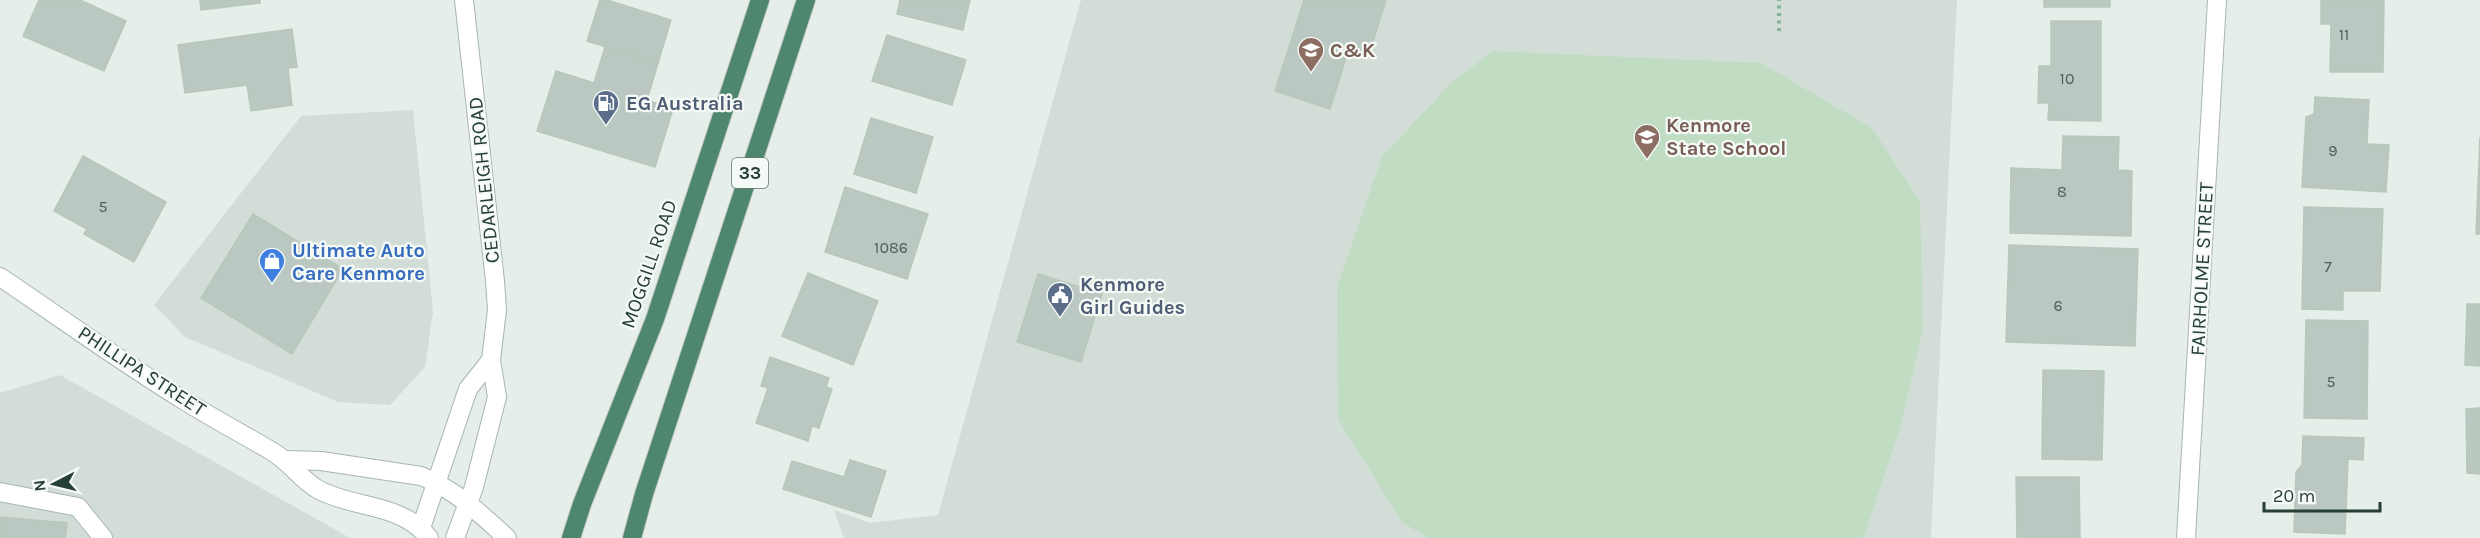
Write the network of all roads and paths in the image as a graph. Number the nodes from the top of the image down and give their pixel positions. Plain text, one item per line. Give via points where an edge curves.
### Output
1 (464, 0) edge
2 (760, 0) edge
3 (806, 0) edge
4 (1779, 0) edge
5 (2217, 0) edge
6 (1779, 31) dead end
7 (0, 278) edge
8 (491, 360) junction
9 (287, 460) junction
10 (436, 482) junction
11 (0, 492) edge
12 (469, 504) junction
13 (423, 535) edge
14 (103, 538) edge
15 (455, 538) edge
16 (507, 538) edge
17 (571, 538) edge
18 (633, 538) edge
19 (2186, 538) edge

1 - 8 street, CEDARLEIGH ROAD via 497,310
2 - 17 highway, MOGGILL ROAD / 33 via 655,319
3 - 18 highway, 33
4 - 6 path
5 - 19 street, FAIRHOLME STREET
7 - 9 street, PHILLIPA STREET via 182,399
8 - 10 street via 468,389
8 - 12 street, CEDARLEIGH ROAD via 497,397
9 - 10 street, PHILLIPA STREET via 321,461
9 - 13 street, PHILLIPA STREET via 316,489 397,514
10 - 12 street, PHILLIPA STREET
10 - 13 street
11 - 14 street via 78,507
12 - 15 street, CEDARLEIGH ROAD
12 - 16 street, PHILLIPA STREET

